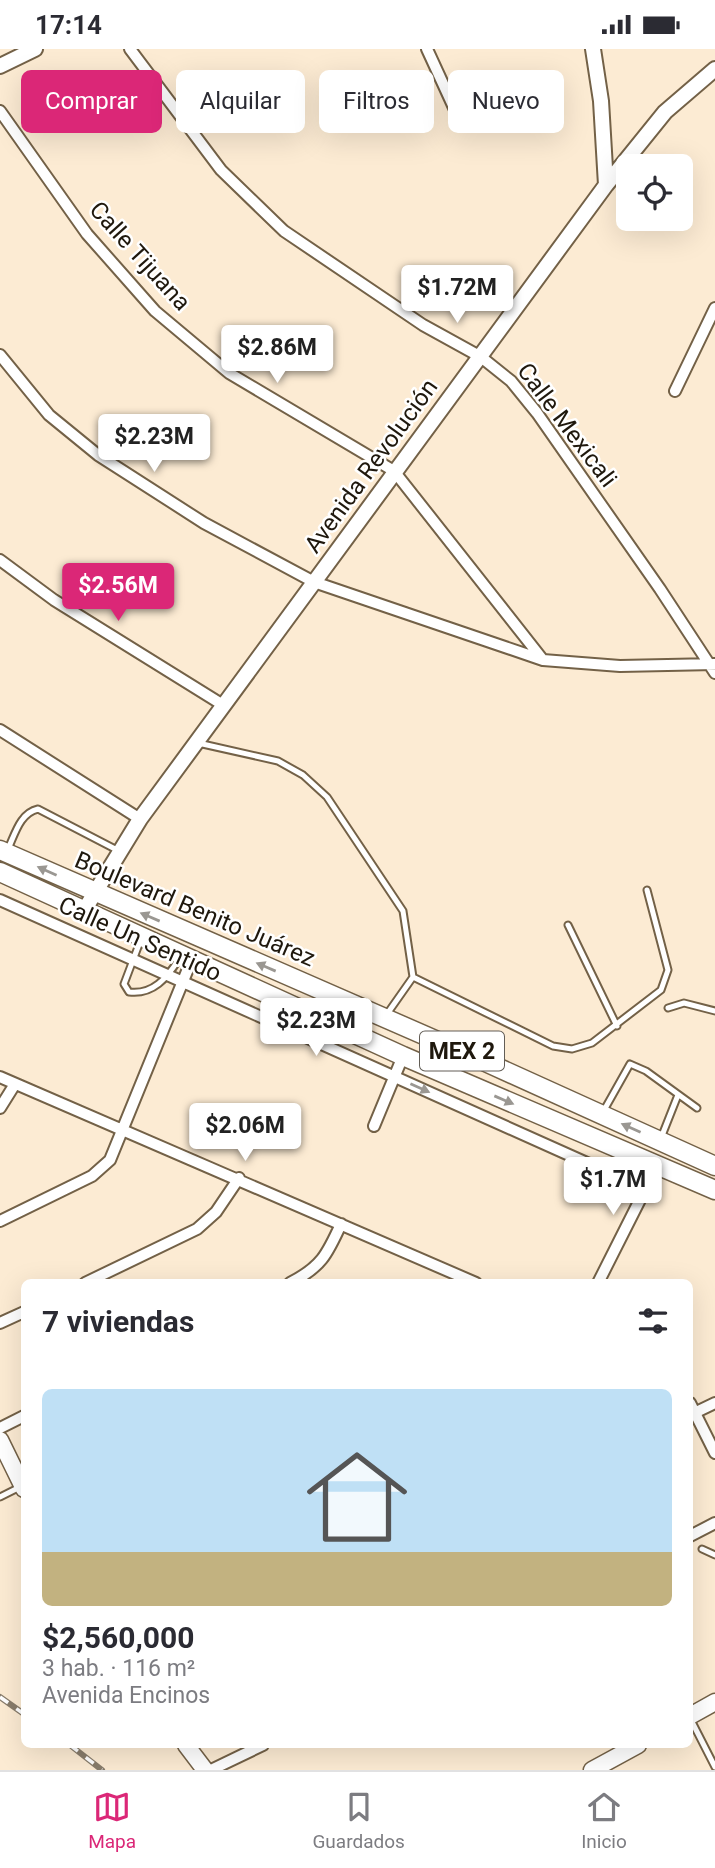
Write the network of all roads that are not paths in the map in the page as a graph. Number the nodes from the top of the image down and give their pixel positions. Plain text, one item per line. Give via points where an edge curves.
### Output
1 (35, 49) edge
2 (130, 49) edge
3 (427, 49) edge
4 (593, 49) edge
5 (0, 66) edge
6 (715, 69) edge
7 (448, 95) edge
8 (0, 111) edge
9 (606, 185) junction
10 (715, 308) edge
11 (0, 355) edge
12 (481, 357) junction
13 (675, 391) dead end
14 (394, 471) junction
15 (0, 560) edge
16 (314, 582) junction
17 (543, 660) junction
18 (714, 664) edge
19 (223, 705) junction
20 (0, 730) edge
21 (195, 743) junction
22 (140, 819) junction
23 (119, 851) junction
24 (3, 852) edge
25 (0, 873) edge
26 (647, 890) dead end
27 (94, 893) junction
28 (0, 900) edge
29 (85, 909) junction
30 (568, 925) dead end
31 (76, 933) junction
32 (142, 936) junction
33 (186, 957) junction
34 (134, 958) junction
35 (169, 975) junction
36 (413, 977) junction
37 (183, 980) junction
38 (668, 1008) dead end
39 (715, 1011) edge
40 (384, 1018) junction
41 (617, 1026) junction
42 (403, 1056) junction
43 (0, 1077) edge
44 (395, 1077) junction
45 (16, 1084) junction
46 (678, 1095) junction
47 (0, 1108) edge
48 (697, 1108) dead end
49 (601, 1115) junction
50 (374, 1126) dead end
51 (123, 1132) junction
52 (660, 1141) junction
53 (657, 1166) junction
54 (715, 1166) edge
55 (239, 1178) junction
56 (645, 1189) junction
57 (715, 1190) edge
58 (0, 1221) edge
59 (341, 1224) junction
60 (93, 1279) edge
61 (296, 1279) edge
62 (459, 1279) edge
63 (600, 1279) edge
64 (21, 1313) edge
65 (0, 1323) edge
66 (715, 1403) edge
67 (693, 1409) edge
68 (693, 1414) edge
69 (21, 1418) edge
70 (0, 1428) edge
71 (0, 1440) edge
72 (715, 1453) edge
73 (21, 1483) edge
74 (21, 1488) edge
75 (0, 1497) edge
76 (715, 1523) edge
77 (693, 1534) edge
78 (702, 1549) dead end
79 (715, 1555) edge
80 (715, 1702) edge
81 (693, 1715) edge
82 (693, 1723) edge
83 (188, 1748) edge
84 (256, 1748) edge
85 (632, 1748) edge
86 (715, 1767) edge
87 (205, 1770) edge
88 (211, 1770) edge
89 (592, 1770) edge

1 - 5 street
2 - 12 street, Calle Mexicali via 221,170 284,231 423,325
3 - 7 street
4 - 9 street
6 - 9 street, Avenida Revolución via 665,112
8 - 14 street, Calle Tijuana via 87,234 155,311 229,373
9 - 12 street, Avenida Revolución
10 - 13 street
11 - 16 street via 41,407 97,455 204,523
12 - 14 street, Avenida Revolución
12 - 18 street, Calle Mexicali via 511,381 537,413
14 - 16 street, Avenida Revolución
14 - 17 street, Calle Tijuana
15 - 19 street via 54,600
16 - 17 street
16 - 19 street, Avenida Revolución
17 - 18 street via 620,666
19 - 21 street, Avenida Revolución
20 - 22 street
21 - 22 street, Avenida Revolución
21 - 36 lane via 278,761 303,775 327,797 403,911
22 - 23 street, Avenida Revolución
23 - 24 lane via 38,810 29,811
23 - 27 street, Avenida Revolución
27 -> 24 main road, Boulevard Benito Juárez / MEX 2
25 - 29 main road, Boulevard Benito Juárez / MEX 2
26 - 41 lane via 668,970 661,990
27 - 29 street, Avenida Revolución
40 -> 27 main road, Boulevard Benito Juárez / MEX 2
28 - 31 street, Calle Un Sentido
29 - 31 street
29 - 32 main road, Boulevard Benito Juárez / MEX 2
30 - 41 lane
31 - 34 street, Calle Un Sentido
32 - 33 main road, Boulevard Benito Juárez / MEX 2
32 - 34 lane
33 - 35 lane
33 - 37 street
33 - 42 main road, Boulevard Benito Juárez / MEX 2
34 - 35 street, Calle Un Sentido
34 - 35 lane via 124,984 129,992 149,992
35 - 37 street, Calle Un Sentido
36 - 40 lane
36 - 41 lane via 553,1046 572,1049 592,1044
37 - 44 street, Calle Un Sentido
37 - 51 street
38 - 39 lane via 684,1003
40 - 49 main road, Boulevard Benito Juárez / MEX 2
42 - 44 street
42 -> 53 main road, Boulevard Benito Juárez / MEX 2
43 - 45 street
44 - 50 street
44 -> 56 street, Calle Un Sentido
45 - 47 street
45 - 51 street
46 - 48 lane
46 - 49 lane via 630,1065
46 - 52 lane
52 -> 49 main road, Boulevard Benito Juárez / MEX 2
51 - 55 street
51 - 58 street via 103,1168
52 - 54 main road, Boulevard Benito Juárez / MEX 2
53 - 56 street
53 - 57 main road, Boulevard Benito Juárez / MEX 2
55 - 59 street
55 - 60 street via 216,1212 197,1229
56 - 63 street
59 - 61 street via 324,1259
59 - 62 street
64 - 65 street
66 - 67 street
68 - 72 street
69 - 70 street
71 - 73 main road
74 - 75 lane
76 - 77 street
78 - 79 lane
80 - 81 main road
82 - 86 lane
83 - 87 main road
84 - 88 street
85 - 89 main road

